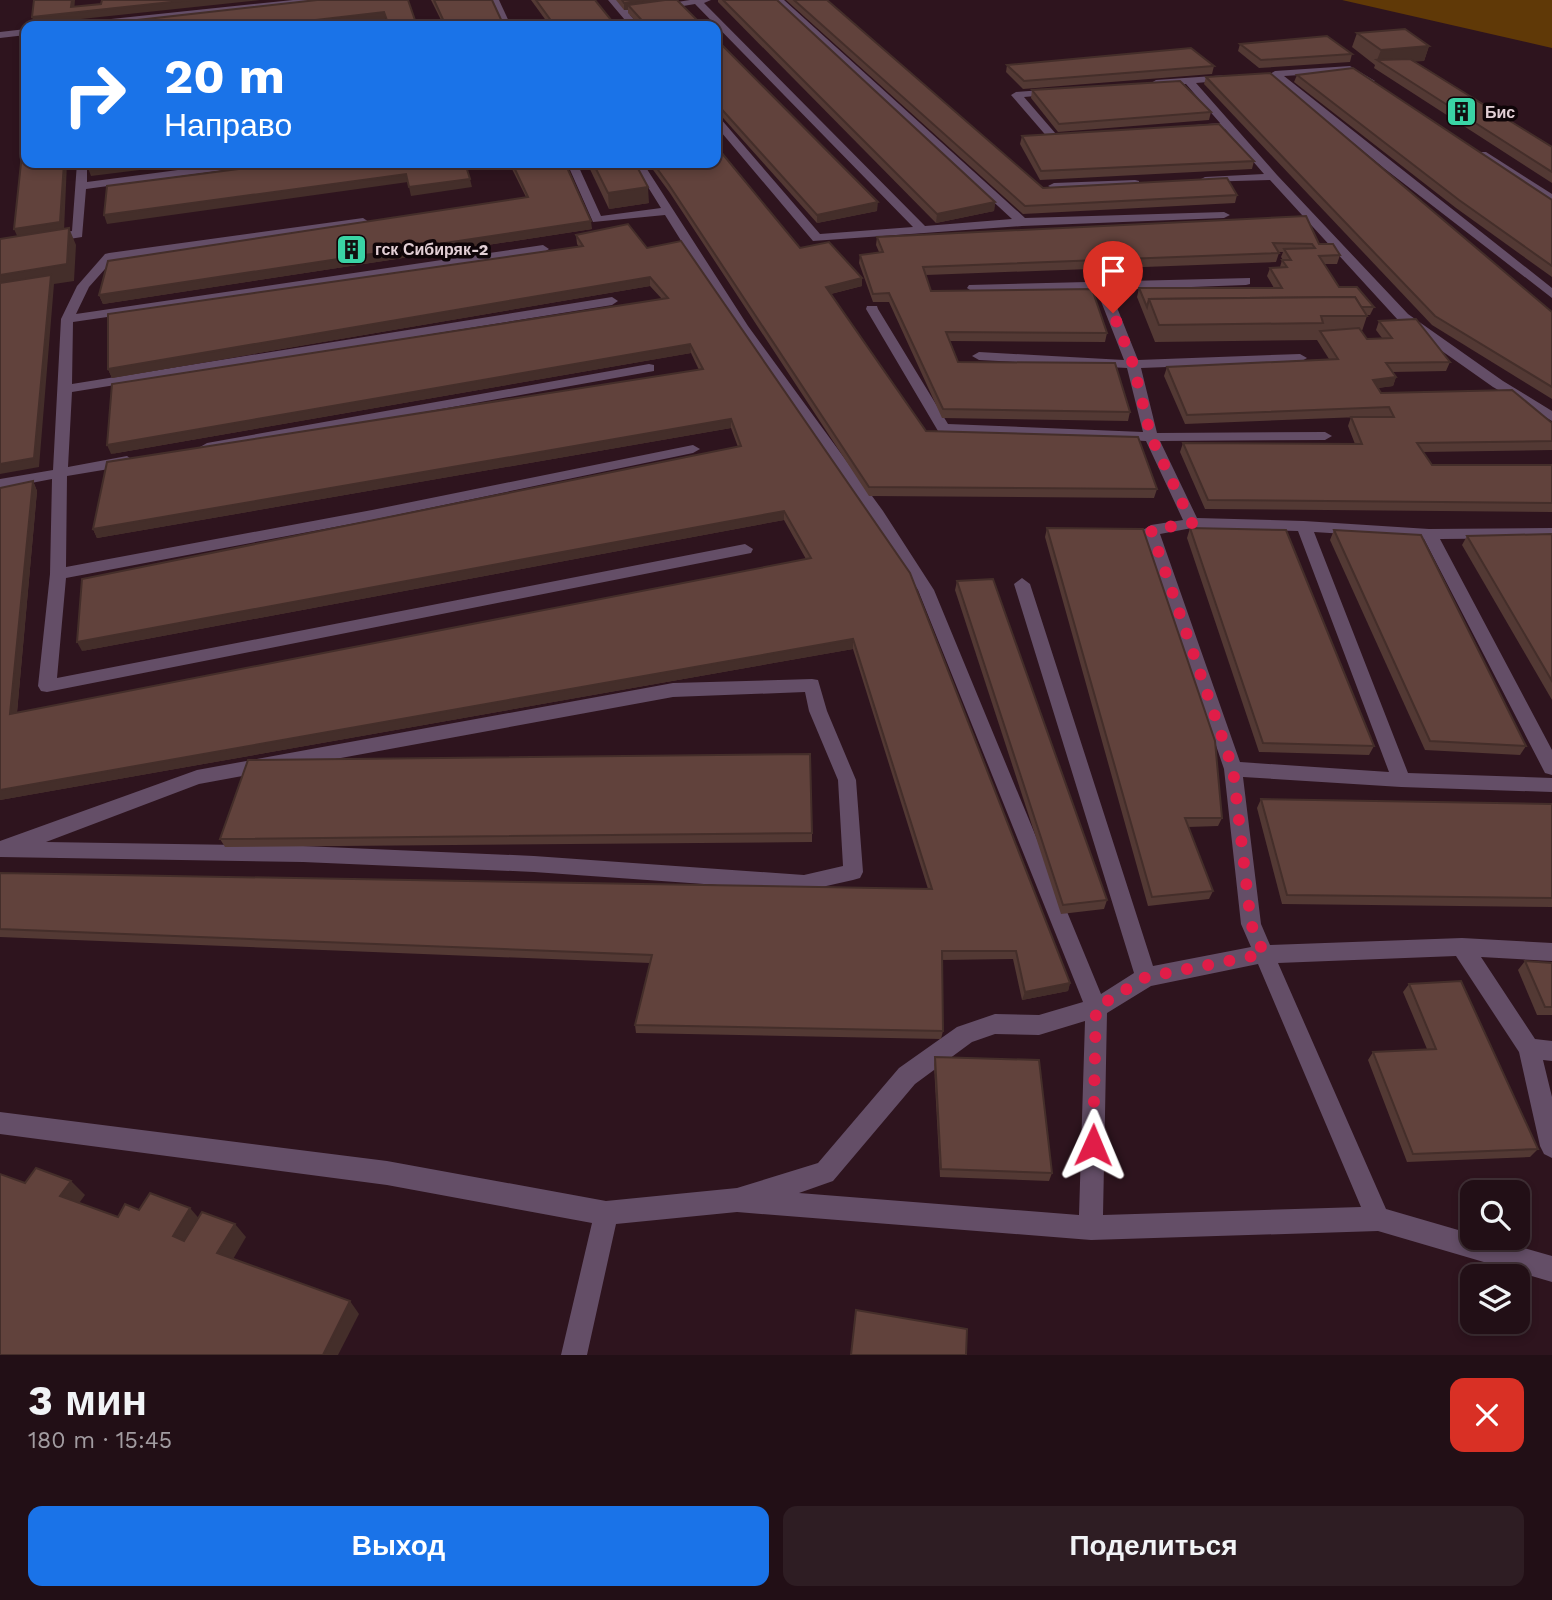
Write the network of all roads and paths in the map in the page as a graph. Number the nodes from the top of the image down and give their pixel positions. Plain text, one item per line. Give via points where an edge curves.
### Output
1 (318, 0) edge
2 (495, 0) edge
3 (612, 0) edge
4 (779, 0) edge
5 (700, 1) edge
6 (623, 13) junction
7 (126, 21) edge
8 (505, 21) edge
9 (630, 21) edge
10 (719, 21) edge
11 (721, 23) edge
12 (21, 33) edge
13 (0, 35) edge
14 (1238, 77) edge
15 (1189, 80) junction
16 (1149, 84) edge
17 (1069, 90) edge
18 (1384, 90) edge
19 (1228, 125) junction
20 (721, 126) edge
21 (1188, 128) edge
22 (1080, 135) edge
23 (1474, 149) edge
24 (82, 168) edge
25 (216, 168) edge
26 (574, 168) edge
27 (641, 168) edge
28 (1273, 177) junction
29 (1191, 180) edge
30 (1150, 182) edge
31 (81, 186) junction
32 (1055, 186) edge
33 (1552, 200) edge
34 (668, 211) junction
35 (1224, 215) dead end
36 (373, 221) edge
37 (1022, 222) junction
38 (922, 230) junction
39 (0, 246) edge
40 (543, 249) edge
41 (1246, 281) dead end
42 (1102, 287) junction
43 (973, 288) edge
44 (1552, 294) edge
45 (612, 301) dead end
46 (872, 309) edge
47 (67, 319) junction
48 (979, 356) dead end
49 (1300, 358) edge
50 (1133, 364) junction
51 (649, 368) dead end
52 (65, 389) junction
53 (1552, 417) edge
54 (1325, 436) dead end
55 (1151, 437) junction
56 (197, 448) edge
57 (693, 449) dead end
58 (142, 458) edge
59 (60, 473) junction
60 (0, 484) edge
61 (1192, 523) junction
62 (1304, 526) junction
63 (1552, 533) edge
64 (1429, 534) junction
65 (744, 549) dead end
66 (58, 574) junction
67 (1022, 584) dead end
68 (1552, 768) edge
69 (1233, 769) junction
70 (1401, 780) junction
71 (1552, 785) edge
72 (4, 848) edge
73 (1462, 947) junction
74 (1552, 952) edge
75 (1264, 954) junction
76 (1146, 977) junction
77 (1096, 1008) junction
78 (1530, 1048) junction
79 (1552, 1051) edge
80 (0, 1123) edge
81 (1552, 1146) edge
82 (737, 1200) junction
83 (606, 1213) junction
84 (1378, 1219) junction
85 (1091, 1228) junction
86 (1552, 1269) edge
87 (574, 1355) edge

1 - 7 lane
2 - 8 lane
3 - 6 lane
4 - 37 lane
5 - 6 lane
5 - 10 lane
6 - 9 lane
11 - 38 lane
12 - 13 lane
14 - 15 lane
15 - 16 lane
15 - 19 lane
17 - 22 lane via 1016,95 1053,137
18 - 44 lane via 1350,68 1269,74
19 - 21 lane
19 - 28 lane
20 - 38 lane via 817,239
23 - 33 lane
24 - 31 lane
25 - 31 lane
26 - 34 lane via 597,220
27 - 34 lane
28 - 29 lane
28 - 53 lane via 1403,317
30 - 32 lane
31 - 39 lane via 78,234
34 - 77 lane via 742,327 878,515 926,590
35 - 37 lane
36 - 47 lane via 109,257 83,286
37 - 38 lane
40 - 47 lane
41 - 42 lane
42 - 43 lane
42 - 50 lane
45 - 52 lane
46 - 55 lane via 943,428
47 - 52 lane
48 - 50 lane
49 - 50 lane
50 - 55 lane
51 - 56 lane
52 - 59 lane
54 - 55 lane
55 - 61 lane
57 - 66 lane
58 - 59 lane
59 - 60 lane
59 - 66 lane
61 - 62 lane
61 - 69 lane via 1151,530
62 - 64 lane
62 - 70 lane
63 - 64 lane
64 - 68 lane
65 - 66 lane via 47,687
67 - 76 lane
69 - 70 lane
69 - 75 lane via 1251,924
70 - 71 lane
72 - 72 lane via 303,854 804,883 853,872 847,780 812,685 673,690 197,777
73 - 74 lane
73 - 75 lane
73 - 78 lane
75 - 76 lane
75 - 84 lane
76 - 77 lane
77 - 82 lane via 1039,1025 995,1024 965,1034 906,1076 825,1173
77 - 85 lane
78 - 79 lane
78 - 81 lane
80 - 83 lane via 387,1172
82 - 83 lane
82 - 85 lane
83 - 87 lane
84 - 85 lane
84 - 86 lane

